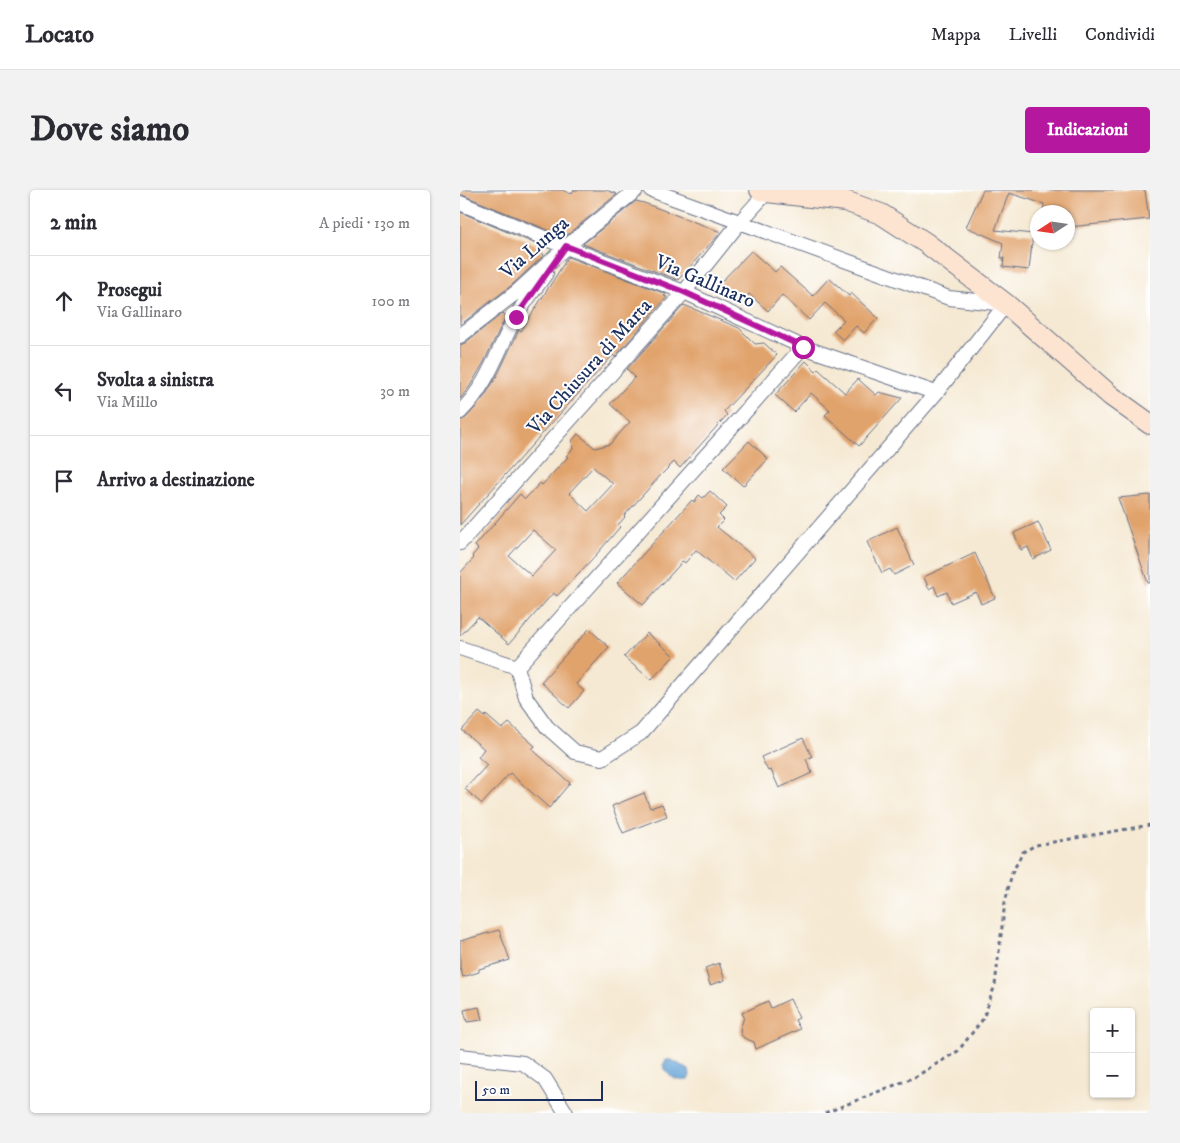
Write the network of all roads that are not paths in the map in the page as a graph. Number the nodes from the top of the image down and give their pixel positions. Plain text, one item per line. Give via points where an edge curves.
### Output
1 (636, 190) edge
2 (651, 190) edge
3 (768, 191) edge
4 (460, 203) edge
5 (740, 222) junction
6 (566, 246) junction
7 (684, 292) junction
8 (1006, 304) junction
9 (460, 336) edge
10 (803, 347) junction
11 (936, 393) junction
12 (460, 412) edge
13 (1150, 424) edge
14 (460, 543) edge
15 (460, 648) edge
16 (517, 667) junction
17 (460, 1056) edge
18 (566, 1113) edge

1 - 6 street, Via Lunga
2 - 5 street
3 - 5 street, Via Chiusura di Marta
3 - 8 main road via 845,201 881,214 926,243
4 - 6 street, Via Gallinaro
5 - 7 street, Via Chiusura di Marta
5 - 8 street via 949,298
6 - 7 street, Via Gallinaro
6 - 9 street, Via Lunga via 518,291
6 - 12 street via 520,311 471,402
7 - 10 street, Via Gallinaro
7 - 14 street, Via Chiusura di Marta
8 - 11 street
8 - 13 main road via 1111,396
10 - 11 street, Via Gallinaro
10 - 16 street
11 - 16 street via 641,733 602,758 574,752 547,727 526,698
15 - 16 street
17 - 18 street via 523,1062 545,1079

